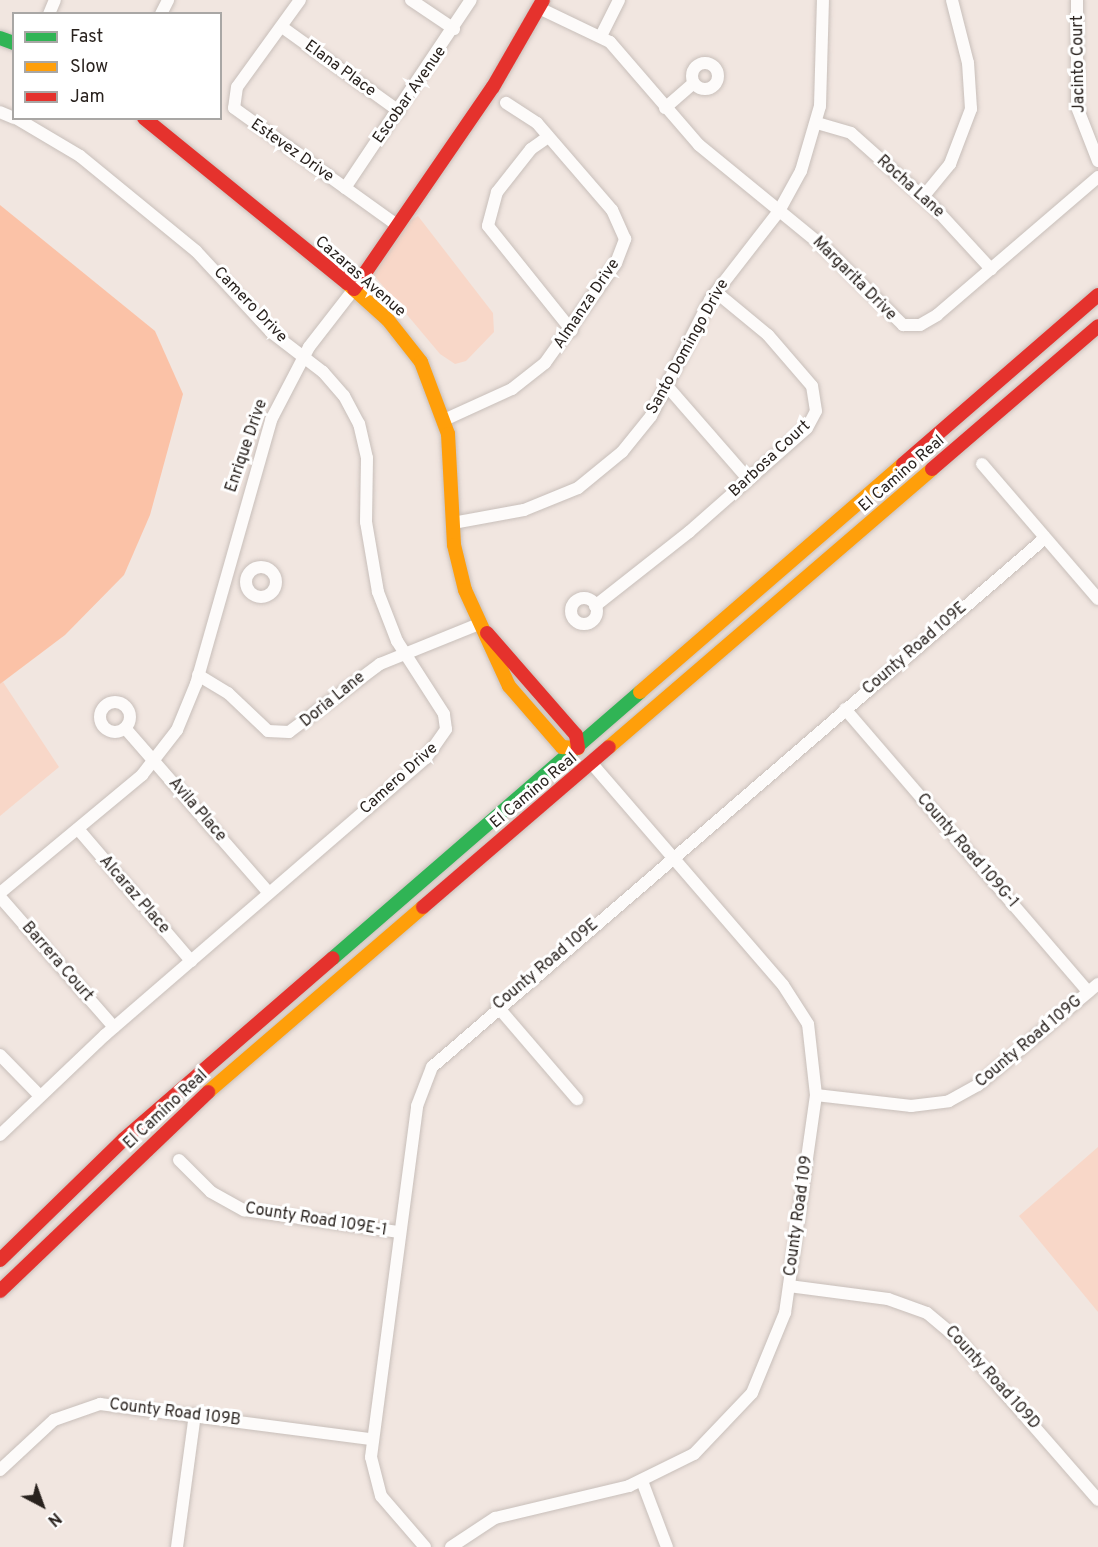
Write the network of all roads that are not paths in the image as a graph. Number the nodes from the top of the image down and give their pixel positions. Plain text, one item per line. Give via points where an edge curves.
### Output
1 (300, 0) edge
2 (411, 0) edge
3 (471, 0) edge
4 (620, 0) edge
5 (823, 0) edge
6 (939, 0) edge
7 (945, 0) edge
8 (952, 0) edge
9 (1077, 0) edge
10 (541, 4) edge
11 (282, 27) junction
12 (454, 29) junction
13 (601, 36) junction
14 (694, 83) dead end
15 (506, 103) dead end
16 (665, 108) junction
17 (399, 111) junction
18 (19, 120) edge
19 (146, 120) edge
20 (817, 123) junction
21 (549, 137) junction
22 (1098, 160) edge
23 (1098, 177) edge
24 (345, 188) junction
25 (923, 197) junction
26 (779, 211) junction
27 (398, 226) junction
28 (991, 269) junction
29 (354, 289) junction
30 (716, 292) junction
31 (1098, 295) edge
32 (1098, 326) edge
33 (572, 331) junction
34 (303, 356) junction
35 (667, 386) junction
36 (444, 420) junction
37 (982, 464) dead end
38 (748, 479) junction
39 (453, 523) junction
40 (1045, 537) junction
41 (226, 573) junction
42 (246, 578) dead end
43 (1098, 599) edge
44 (595, 606) dead end
45 (479, 624) junction
46 (407, 658) junction
47 (198, 675) junction
48 (845, 709) junction
49 (125, 728) dead end
50 (578, 748) junction
51 (154, 762) junction
52 (591, 764) junction
53 (78, 829) junction
54 (674, 856) junction
55 (269, 893) junction
56 (0, 895) edge
57 (191, 961) junction
58 (1098, 984) edge
59 (1088, 992) junction
60 (497, 1006) junction
61 (114, 1027) junction
62 (0, 1055) edge
63 (816, 1095) junction
64 (40, 1096) junction
65 (577, 1099) dead end
66 (0, 1135) edge
67 (179, 1160) dead end
68 (399, 1232) junction
69 (0, 1260) edge
70 (789, 1286) junction
71 (0, 1291) edge
72 (195, 1414) junction
73 (371, 1439) junction
74 (0, 1470) edge
75 (642, 1481) junction
76 (1098, 1500) edge
77 (177, 1547) edge
78 (425, 1547) edge
79 (452, 1547) edge
80 (667, 1547) edge

1 - 11 street, Estevez Drive
2 - 12 street
3 - 12 street, Escobar Avenue
4 - 13 street
5 - 20 street, Santo Domingo Drive
6 - 7 street
8 - 25 street via 968,63 971,109 950,164
9 - 22 street, Jacinto Court via 1077,107
10 - 13 street, Margarita Drive
10 - 27 main road, Enrique Drive via 518,49
11 - 17 street, Elana Place
11 - 24 street, Estevez Drive via 237,87 234,108
12 - 17 street, Escobar Avenue
13 - 16 street, Margarita Drive via 622,52
14 - 16 street
15 - 21 street, Almanza Drive via 530,116
16 - 26 street, Margarita Drive via 718,163
17 - 24 street, Escobar Avenue
18 - 34 street, Camero Drive via 59,141 155,217 217,271 271,332
19 - 29 main road, Cazaras Avenue
20 - 25 street, Rocha Lane via 844,128
20 - 26 street, Santo Domingo Drive via 801,171
21 - 33 street, Almanza Drive via 624,230 616,263
21 - 33 street via 531,148 497,192 488,226
23 - 28 street, Margarita Drive
24 - 27 street, Estevez Drive
25 - 28 street, Rocha Lane
26 - 28 street, Margarita Drive via 903,325 928,321
26 - 30 street, Santo Domingo Drive
27 - 29 main road, Enrique Drive
29 - 34 street, Enrique Drive
29 - 36 main road, Cazaras Avenue via 388,320 421,362
30 - 35 street, Santo Domingo Drive
30 - 38 street, Barbosa Court via 768,335 816,395 816,411 807,428
31 - 50 main road, El Camino Real
32 - 52 main road, El Camino Real
33 - 36 street, Almanza Drive via 526,378
34 - 41 street, Enrique Drive via 263,442
34 - 46 street, Camero Drive via 334,384 359,424 368,471 366,522 373,572 386,618
35 - 38 street
35 - 39 street, Santo Domingo Drive via 622,452 578,488 524,510
36 - 39 main road, Cazaras Avenue via 452,456
37 - 40 street
38 - 44 street, Barbosa Court via 629,584
39 - 45 main road, Cazaras Avenue via 458,567
40 - 43 street
40 - 48 street, County Road 109E
41 - 42 street
41 - 47 street, Enrique Drive
45 - 46 street, Doria Lane
45 - 50 main road, Cazaras Avenue via 576,735
45 - 50 main road, Cazaras Avenue via 509,686 562,747
46 - 47 street, Doria Lane via 391,659 367,672 307,723 279,733 262,726 228,693
46 - 55 street, Camero Drive via 444,714 443,738
47 - 51 street, Enrique Drive via 181,723
48 - 54 street, County Road 109E
48 - 59 street, County Road 109G-1
49 - 51 street, Avila Place
50 - 52 main road
50 - 69 main road, El Camino Real via 124,1139
51 - 53 street, Enrique Drive
51 - 55 street, Avila Place
52 - 54 street, County Road 109
52 - 71 main road, El Camino Real via 204,1096
53 - 56 street, Enrique Drive
53 - 57 street, Alcaraz Place
54 - 60 street, County Road 109E
54 - 63 street, County Road 109 via 798,1005 814,1047
55 - 57 street, Camero Drive
56 - 61 street, Barrera Court
57 - 61 street, Camero Drive
58 - 59 street, County Road 109G
59 - 63 street, County Road 109G via 978,1085 949,1101 911,1106
60 - 65 street
60 - 68 street, County Road 109E via 438,1059 423,1083
61 - 64 street, Camero Drive
62 - 64 street
63 - 70 street, County Road 109
64 - 66 street, Camero Drive
67 - 68 street, County Road 109E-1 via 211,1192 244,1210
68 - 73 street, County Road 109E
70 - 75 street, County Road 109 via 775,1347 743,1405 694,1454
70 - 76 street, County Road 109D via 888,1299 927,1313 956,1337
72 - 73 street, County Road 109B
72 - 74 street, County Road 109B via 112,1404 82,1408 44,1428
72 - 77 street
73 - 78 street, County Road 109E via 372,1467 381,1496
75 - 79 street, County Road 109 via 506,1515 474,1528
75 - 80 street

